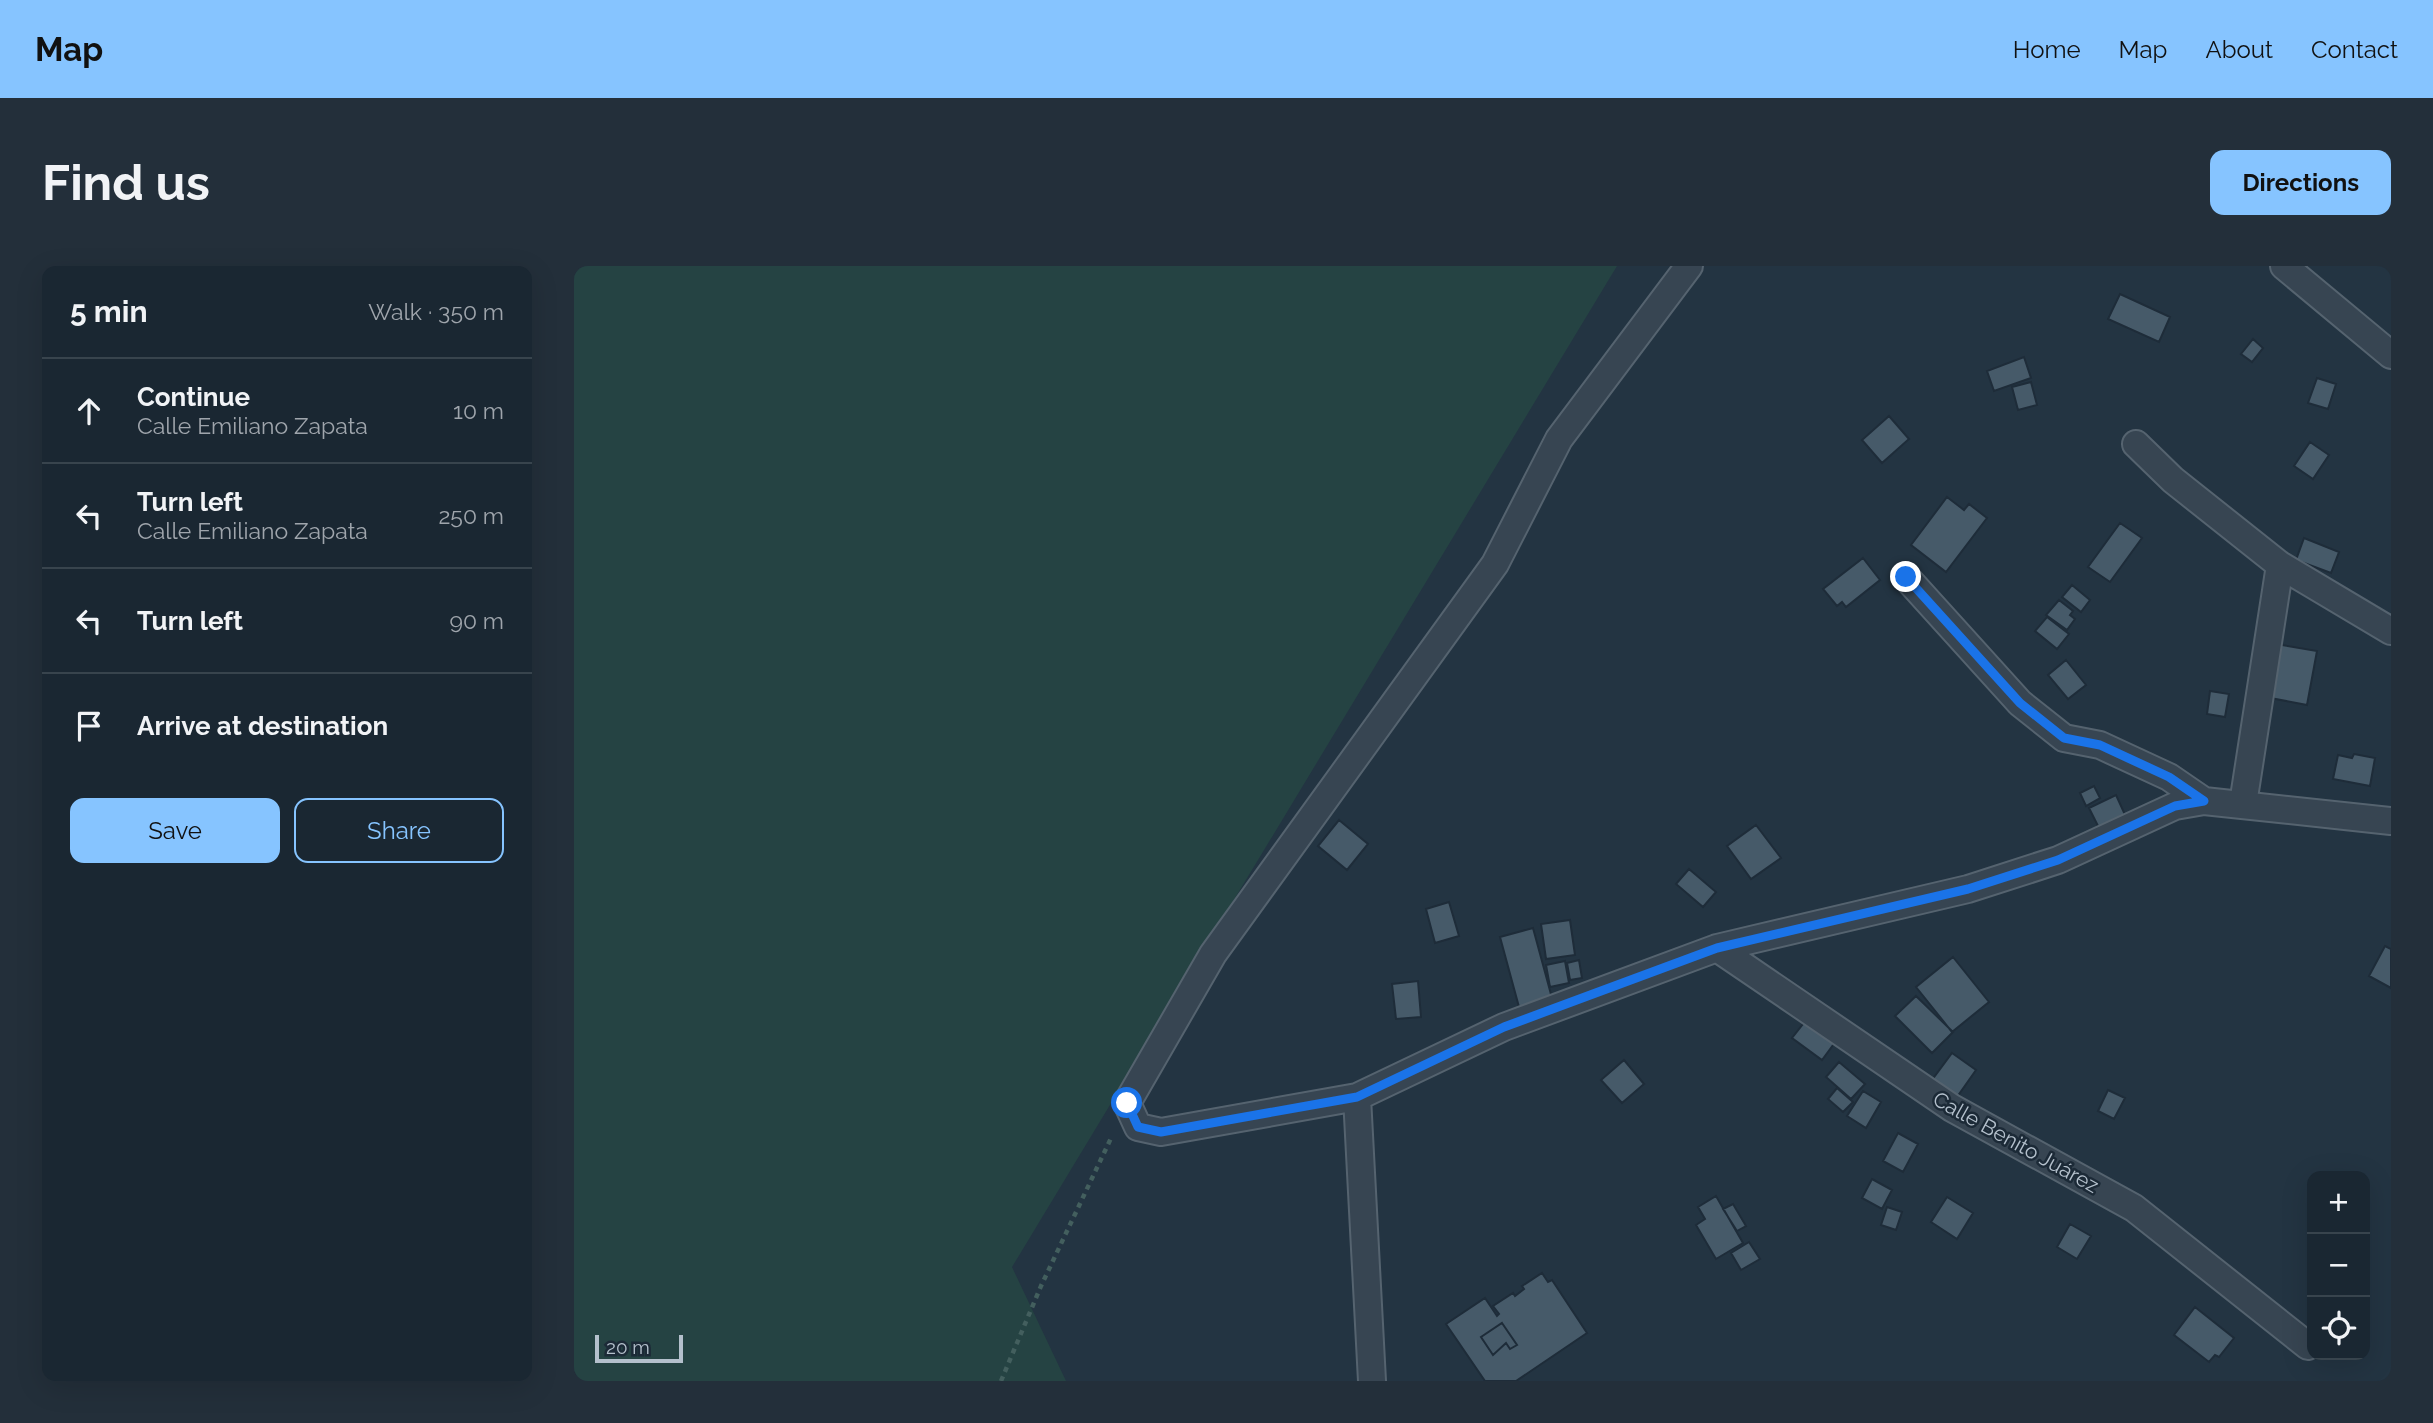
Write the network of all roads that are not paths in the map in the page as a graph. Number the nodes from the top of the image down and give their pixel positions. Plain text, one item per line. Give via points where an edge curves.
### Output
1 (1689, 266) edge
2 (2284, 266) edge
3 (2391, 355) edge
4 (2136, 444) dead end
5 (2280, 565) junction
6 (1906, 577) dead end
7 (2391, 631) edge
8 (2204, 801) junction
9 (2243, 804) junction
10 (2391, 821) edge
11 (1717, 948) junction
12 (1357, 1097) junction
13 (2307, 1345) edge
14 (1371, 1381) edge

1 - 12 street via 1559,439 1495,564 1213,954 1127,1103 1138,1127 1161,1132
2 - 3 street
4 - 5 street via 2173,480
5 - 7 street
5 - 9 street
6 - 8 street via 2020,703 2064,738 2100,745 2169,777
8 - 9 street
8 - 11 street via 2175,806 2058,860 1968,889
9 - 10 street
11 - 12 street via 1504,1027
11 - 13 street, Calle Benito Juárez via 1952,1108 2134,1208
12 - 14 street

